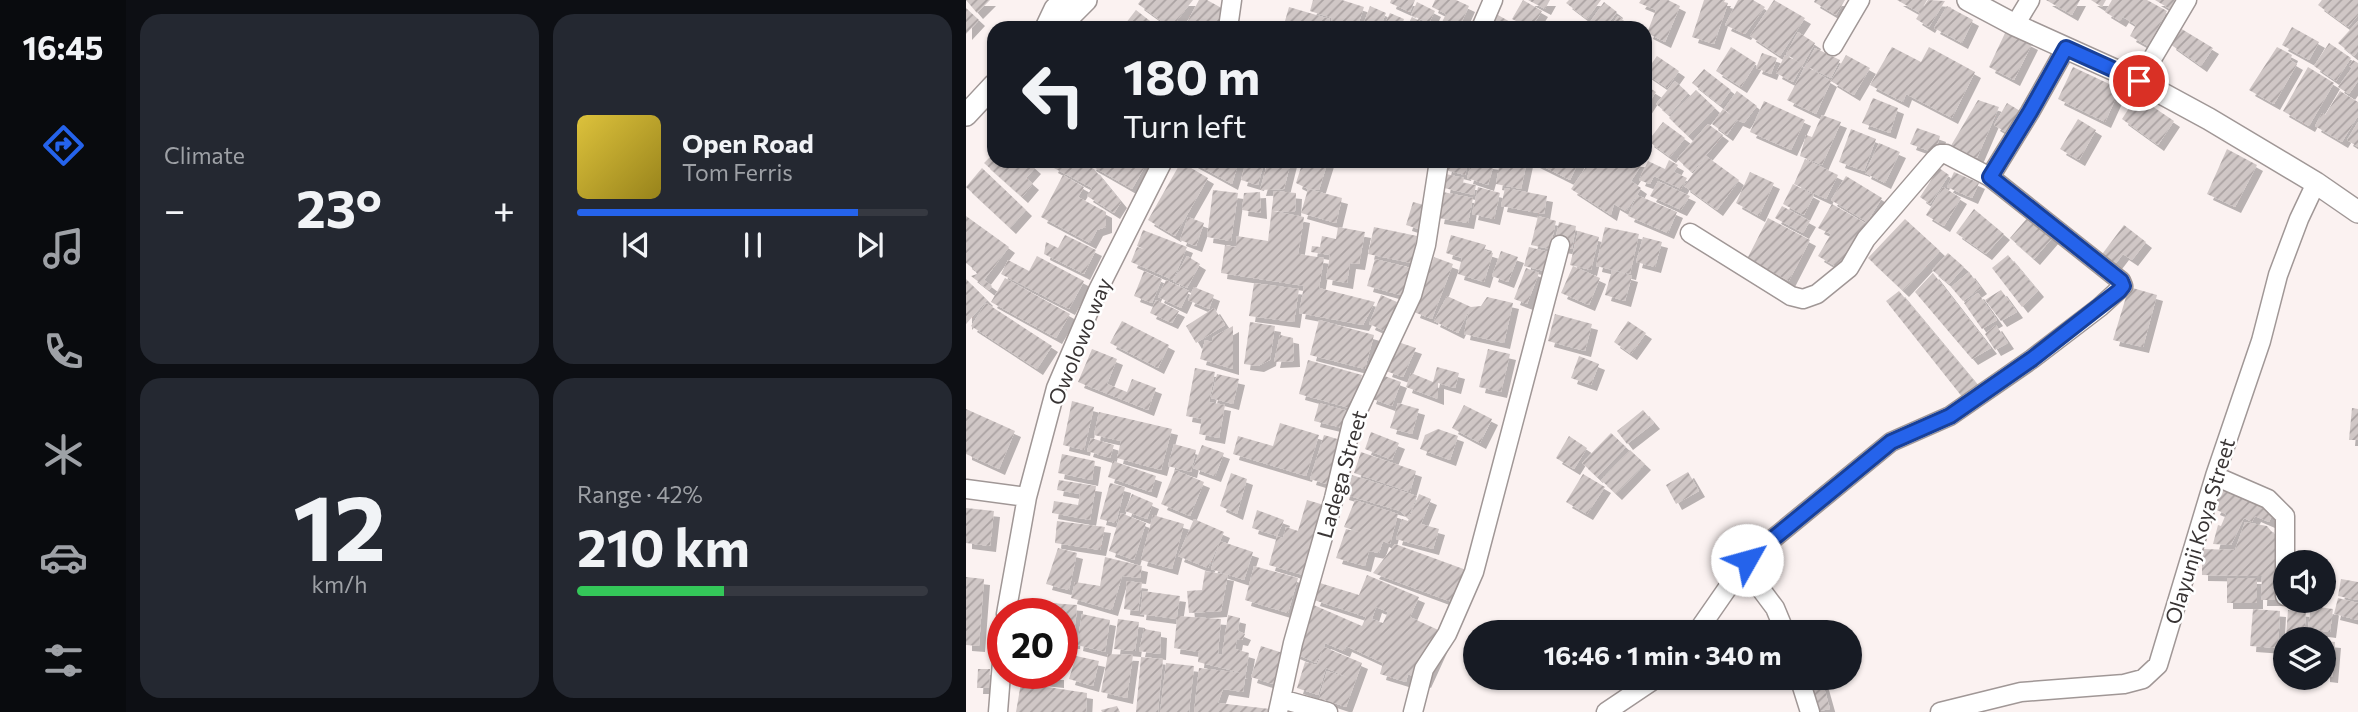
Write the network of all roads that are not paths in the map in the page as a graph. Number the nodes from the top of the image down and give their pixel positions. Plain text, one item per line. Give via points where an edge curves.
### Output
1 (1064, 0) edge
2 (1086, 0) edge
3 (1232, 0) edge
4 (1493, 0) edge
5 (1860, 0) edge
6 (1968, 0) edge
7 (2030, 0) edge
8 (2187, 0) edge
9 (1051, 21) edge
10 (1062, 21) edge
11 (1229, 21) edge
12 (1484, 21) edge
13 (2015, 24) junction
14 (1833, 46) dead end
15 (2066, 48) junction
16 (2139, 81) junction
17 (987, 93) edge
18 (966, 116) edge
19 (1159, 168) edge
20 (1438, 168) edge
21 (1990, 177) junction
22 (2316, 183) junction
23 (2358, 212) edge
24 (1690, 233) dead end
25 (1560, 246) dead end
26 (2215, 476) junction
27 (966, 489) edge
28 (1027, 497) junction
29 (2285, 550) edge
30 (1747, 560) junction
31 (1009, 598) edge
32 (1705, 620) edge
33 (1779, 620) edge
34 (1000, 689) edge
35 (1639, 690) edge
36 (1803, 690) edge
37 (1279, 706) edge
38 (998, 712) edge
39 (1328, 712) edge
40 (1413, 712) edge
41 (1606, 712) edge
42 (1810, 712) edge
43 (1940, 712) edge

1 - 9 main road
2 - 10 main road
3 - 11 street
4 - 12 street
5 - 14 street
6 - 13 main road
7 - 13 street
8 - 16 street
13 - 15 main road
15 - 16 main road
15 - 21 street
16 - 22 main road
17 - 18 main road
19 - 28 street, Owolowo way via 1098,290 1056,388
20 - 37 street, Ladega Street via 1426,245 1412,295 1352,423
21 - 24 street via 1940,154 1866,239 1849,268 1817,295 1803,299
21 - 30 street via 2123,286 2052,344 1950,416 1891,442
22 - 23 main road
22 - 26 street, Olayunji Koya Street via 2278,275 2261,341
25 - 40 street via 1474,572 1447,634 1424,669
26 - 29 street via 2268,499 2285,516
26 - 43 street, Olayunji Koya Street via 2158,665 2143,679 2021,692
27 - 28 street
28 - 31 street, Owolowo way
30 - 32 street
30 - 33 street
34 - 38 street
35 - 41 street
36 - 42 street
37 - 39 street

